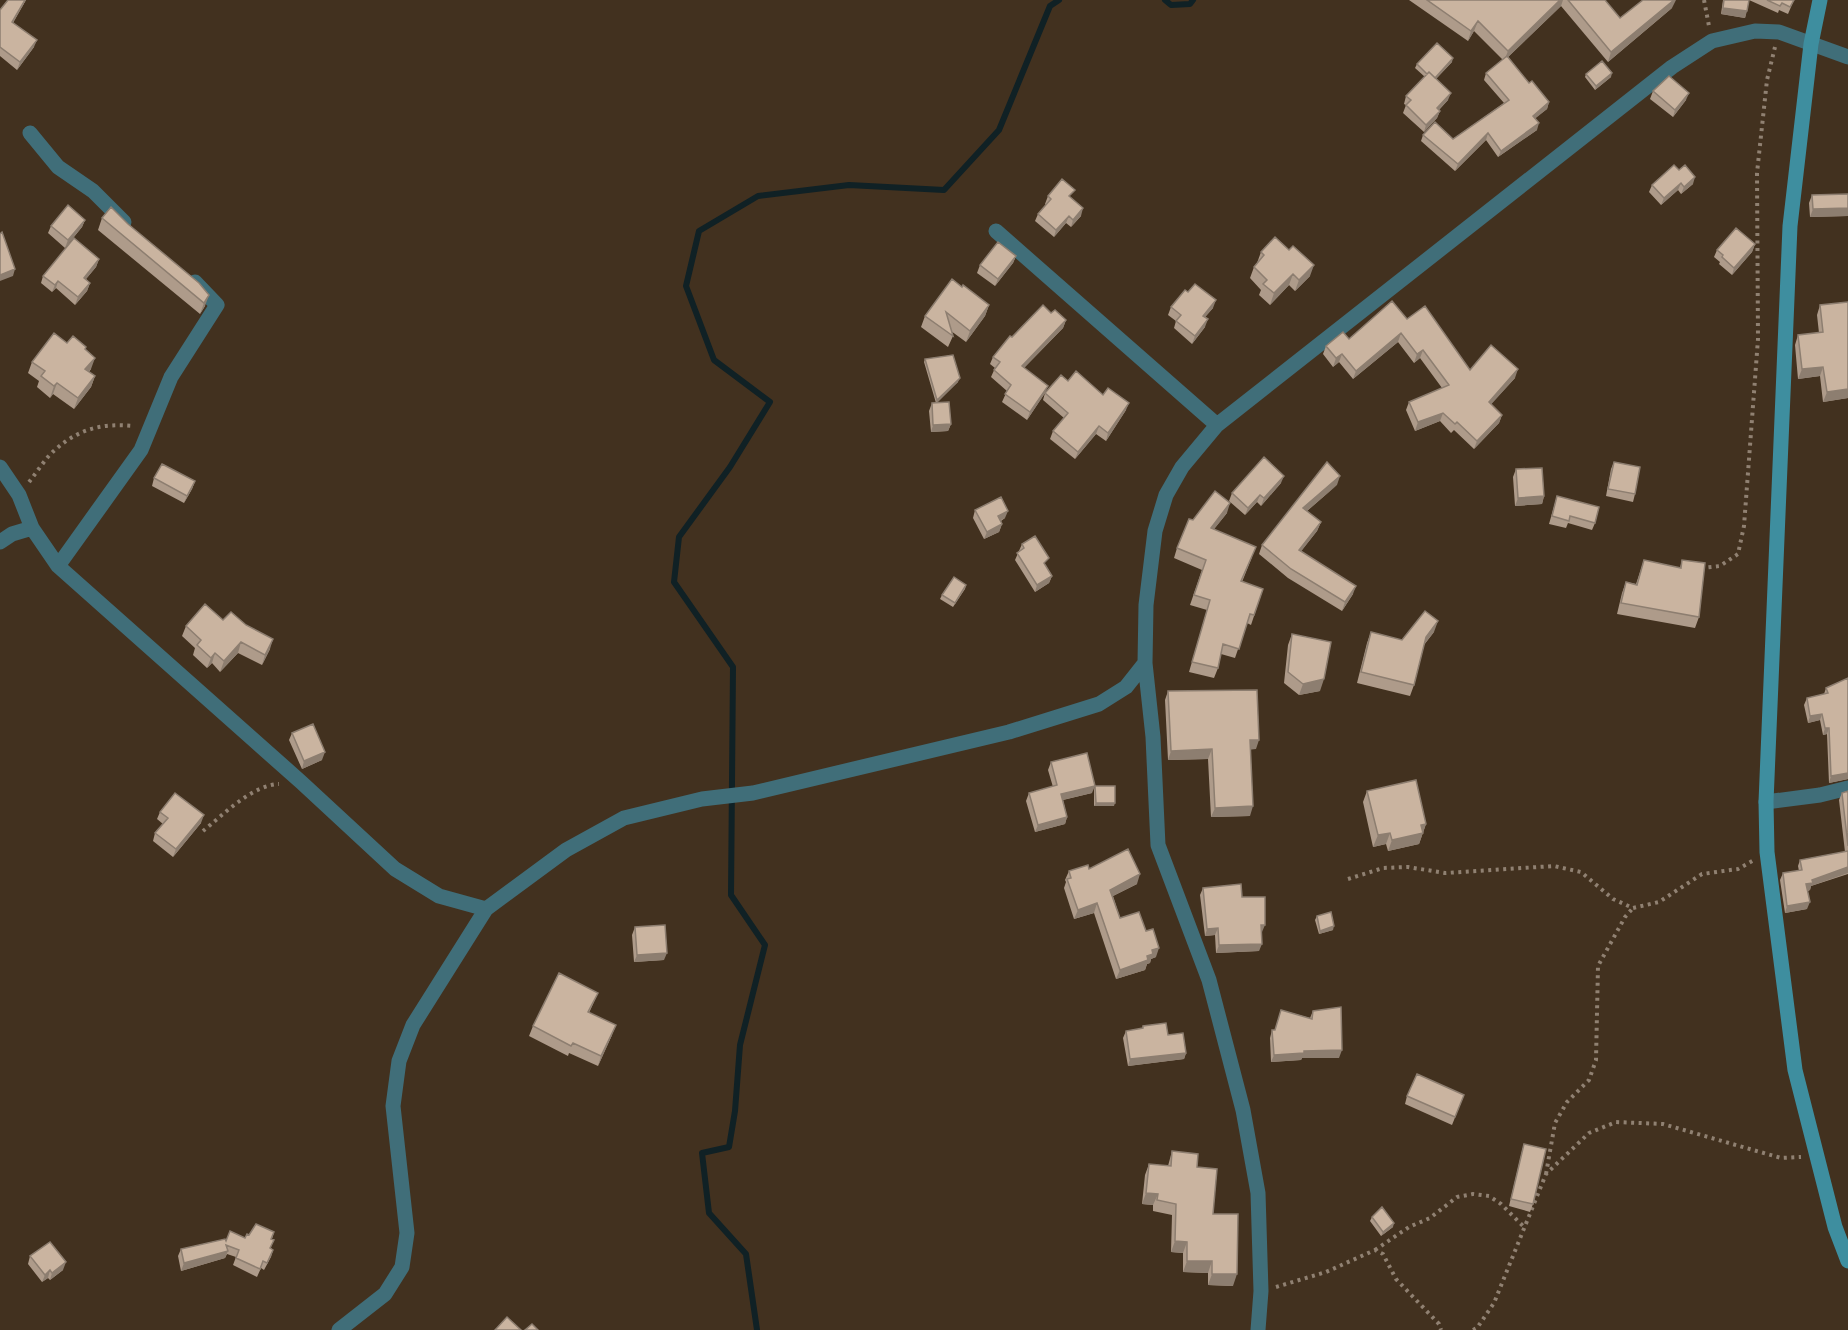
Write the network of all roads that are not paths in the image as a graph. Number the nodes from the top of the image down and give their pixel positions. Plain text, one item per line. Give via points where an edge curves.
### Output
1 (1820, 0) edge
2 (1811, 44) junction
3 (1848, 57) edge
4 (30, 133) dead end
5 (996, 231) dead end
6 (139, 235) edge
7 (184, 272) edge
8 (1217, 425) junction
9 (0, 466) edge
10 (33, 528) junction
11 (0, 542) edge
12 (58, 566) junction
13 (1145, 663) junction
14 (1848, 788) edge
15 (1766, 802) junction
16 (486, 909) junction
17 (1848, 1261) edge
18 (339, 1330) edge
19 (1258, 1330) edge

1 - 2 main road
2 - 3 street
2 - 8 street via 1779,32 1755,31 1712,41 1672,66
2 - 15 main road via 1790,226
4 - 6 street via 58,167 93,191
5 - 8 street
7 - 12 street via 217,305 171,377 141,450
8 - 13 street via 1182,467 1166,495 1155,531 1146,604
9 - 10 street via 19,495
10 - 11 street
10 - 12 street
12 - 16 street via 395,869 439,896
13 - 16 street via 1126,687 1099,704 1009,732 753,793 624,818 566,850
13 - 19 street via 1158,845 1209,980 1243,1110 1258,1193
14 - 15 street
15 - 17 main road via 1767,852 1795,1070 1835,1227
16 - 18 street via 413,1025 399,1061 393,1106 407,1233 402,1267 385,1294

